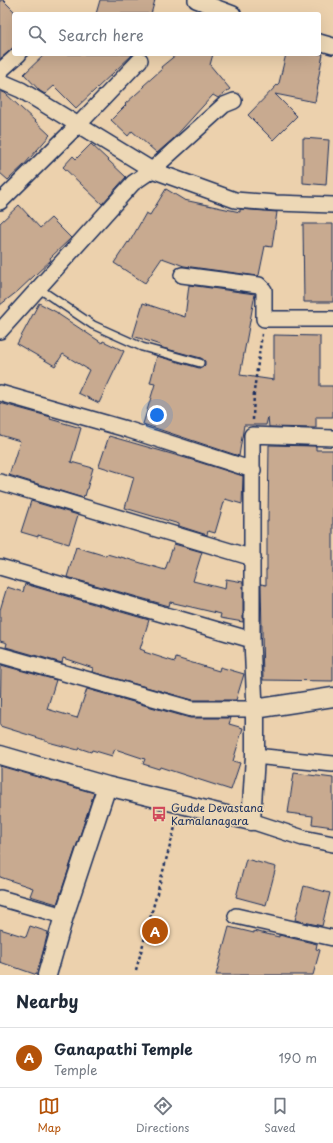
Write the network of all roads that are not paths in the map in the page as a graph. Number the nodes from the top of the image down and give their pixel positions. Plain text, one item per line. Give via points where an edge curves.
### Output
1 (196, 0) edge
2 (228, 12) edge
3 (321, 43) edge
4 (333, 46) edge
5 (17, 56) edge
6 (140, 60) dead end
7 (0, 71) edge
8 (0, 81) edge
9 (234, 101) dead end
10 (78, 125) junction
11 (152, 170) junction
12 (0, 202) edge
13 (333, 205) edge
14 (182, 275) dead end
15 (38, 288) junction
16 (333, 319) edge
17 (0, 331) edge
18 (200, 364) dead end
19 (0, 393) edge
20 (333, 438) edge
21 (253, 470) junction
22 (0, 482) edge
23 (252, 558) junction
24 (0, 567) edge
25 (252, 640) junction
26 (0, 655) edge
27 (333, 697) edge
28 (255, 709) junction
29 (0, 754) edge
30 (255, 756) junction
31 (333, 764) edge
32 (107, 786) junction
33 (250, 821) junction
34 (333, 844) edge
35 (0, 898) edge
36 (64, 916) junction
37 (236, 916) dead end
38 (333, 938) edge
39 (47, 975) edge

1 - 2 street
3 - 4 street
5 - 7 street
6 - 10 street
8 - 10 street via 21,90
9 - 11 street via 224,105
10 - 11 street
10 - 12 street
11 - 13 street via 235,200
11 - 15 street via 133,183
14 - 16 street via 259,285 264,290 264,319
15 - 17 street
15 - 18 lane via 93,325 142,347
19 - 21 street via 126,429
20 - 21 street via 252,435
21 - 23 street
22 - 23 street
23 - 25 street
24 - 25 street
25 - 28 street
26 - 28 street via 192,709
27 - 28 street
28 - 30 street
29 - 32 street
30 - 31 street
30 - 33 street
32 - 33 street
32 - 36 street
33 - 34 street via 303,838
35 - 36 street
36 - 39 street
37 - 38 street

